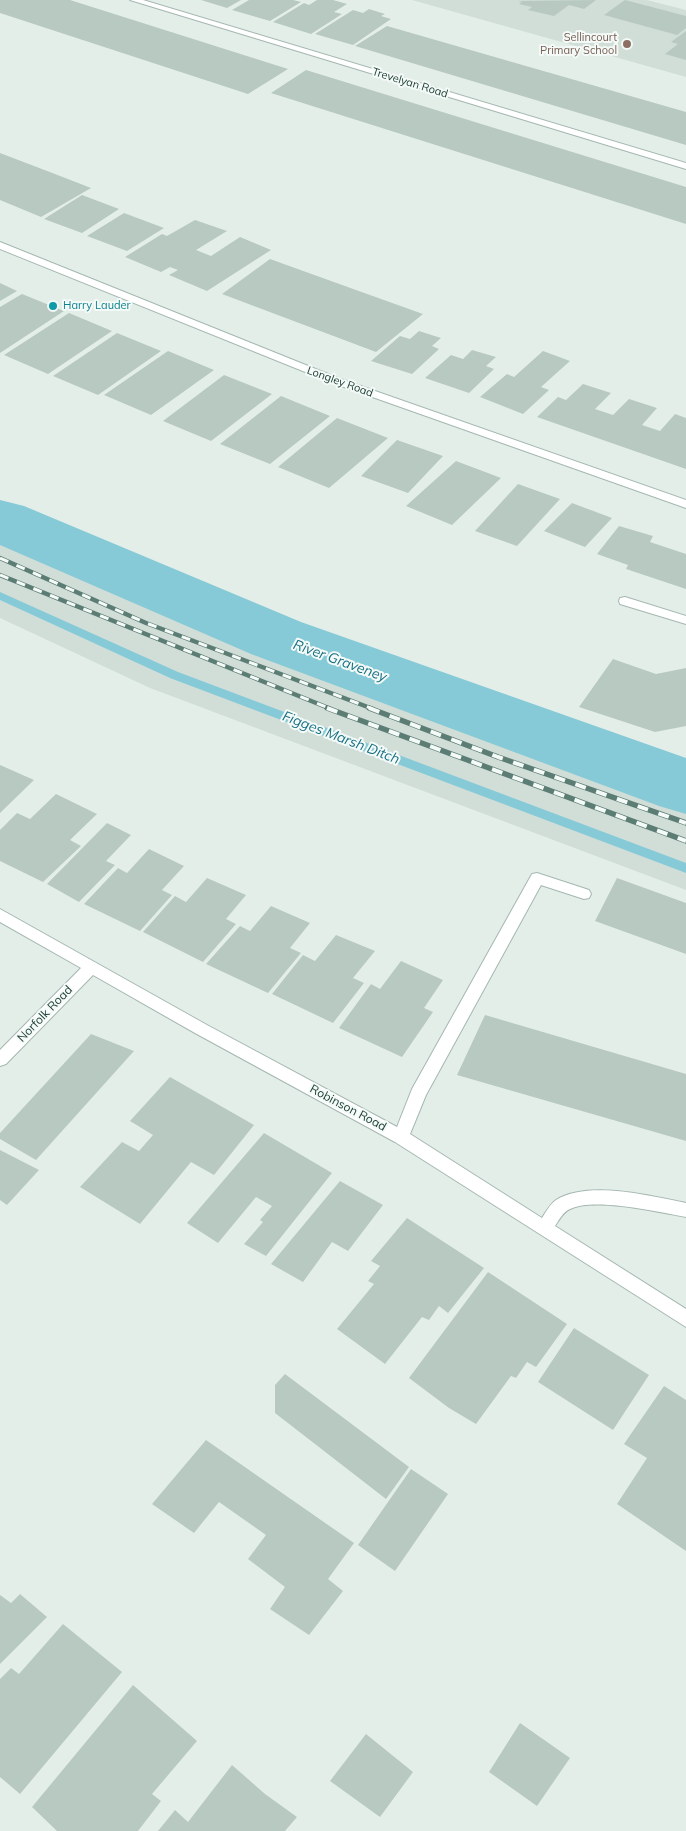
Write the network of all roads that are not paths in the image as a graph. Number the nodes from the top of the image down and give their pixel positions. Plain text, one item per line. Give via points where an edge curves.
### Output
1 (134, 0) edge
2 (686, 166) edge
3 (0, 245) edge
4 (686, 504) edge
5 (626, 601) dead end
6 (686, 620) edge
7 (584, 894) dead end
8 (0, 915) edge
9 (90, 968) junction
10 (0, 1060) edge
11 (401, 1137) junction
12 (686, 1210) edge
13 (546, 1228) junction
14 (686, 1319) edge

1 - 2 street, Trevelyan Road
3 - 4 street, Longley Road via 334,380
5 - 6 street
7 - 11 street via 537,878 418,1094
8 - 9 street, Robinson Road
9 - 10 street, Norfolk Road
9 - 11 street, Robinson Road
11 - 13 street, Robinson Road
12 - 13 street via 639,1202 583,1200 565,1204 556,1211
13 - 14 street, Robinson Road

